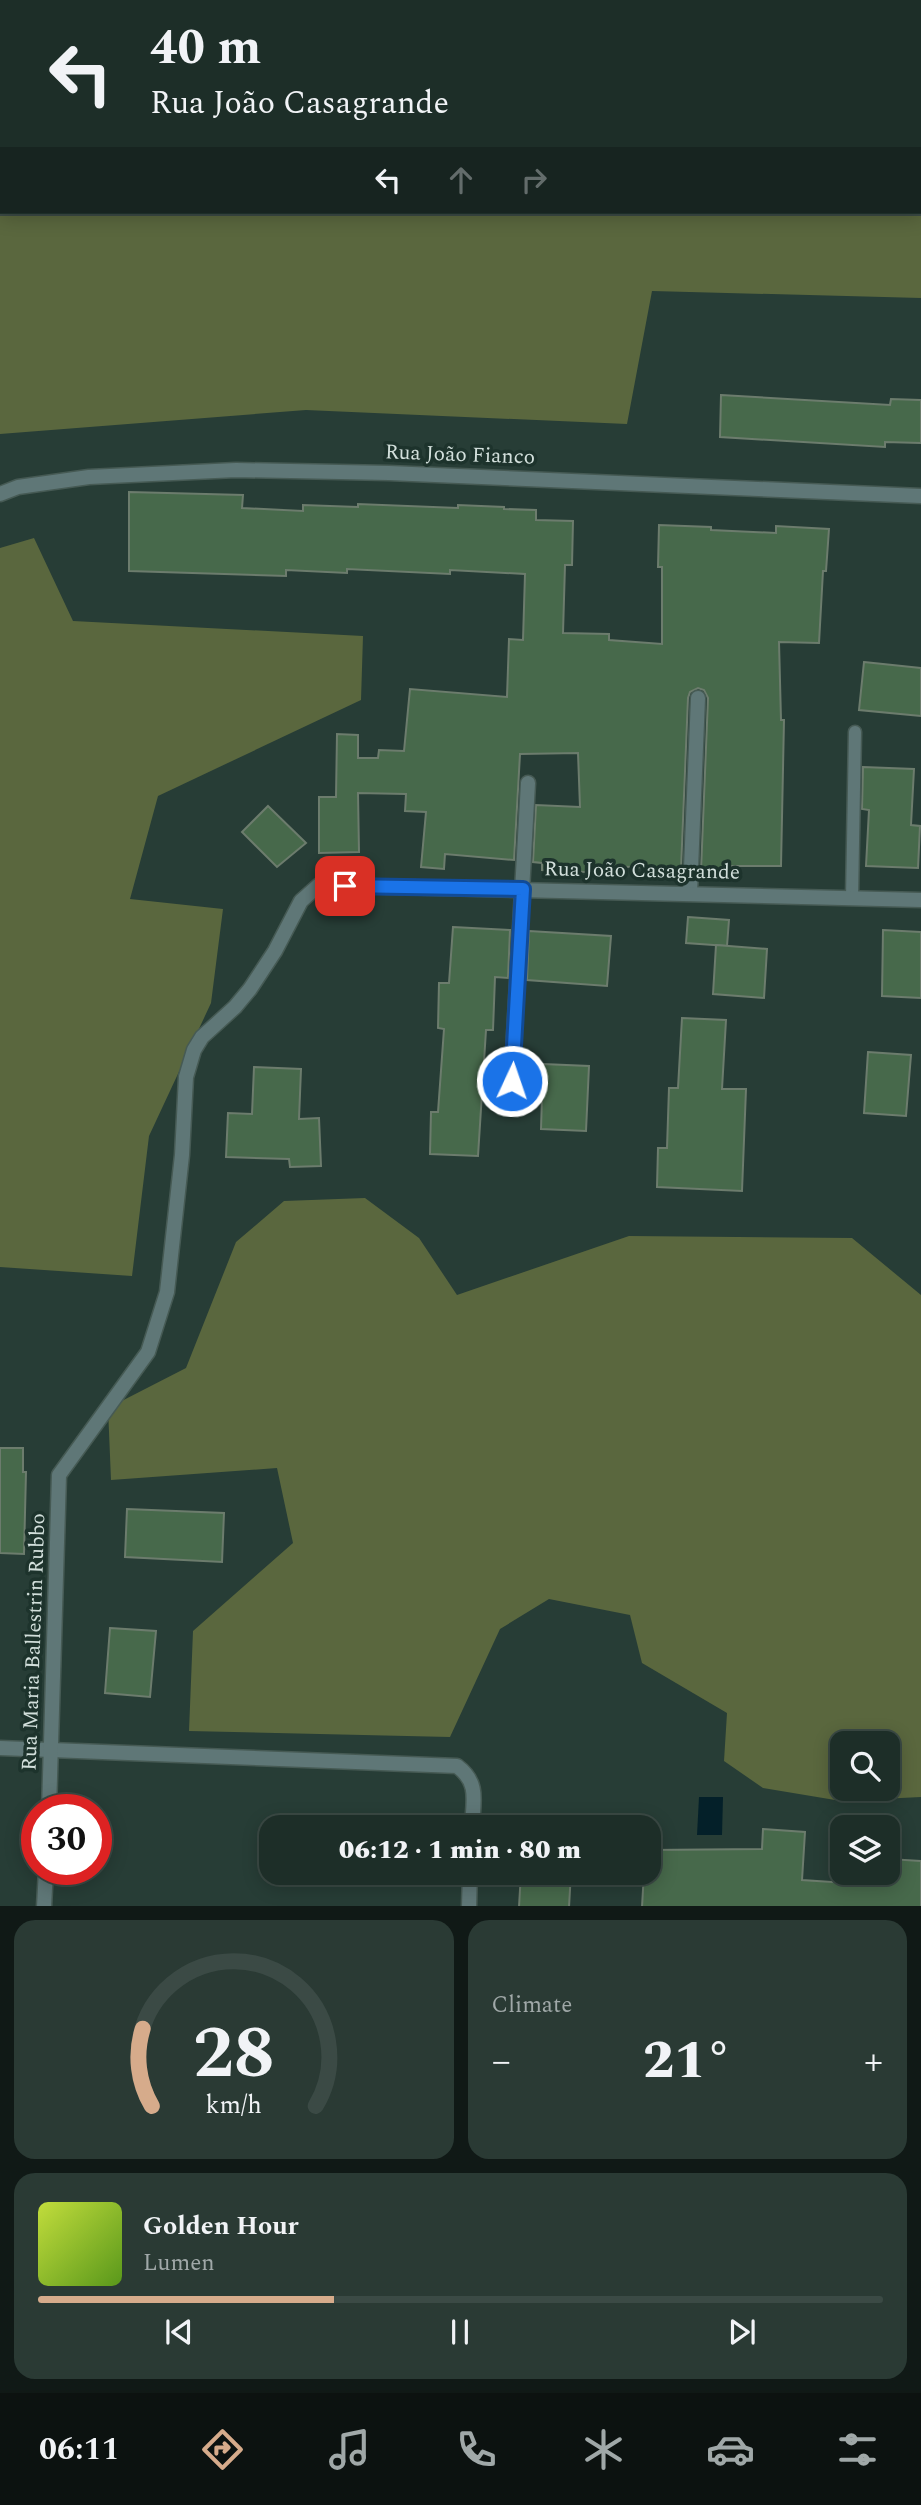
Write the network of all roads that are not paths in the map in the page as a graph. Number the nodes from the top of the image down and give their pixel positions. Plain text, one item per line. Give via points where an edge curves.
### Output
1 (0, 494) edge
2 (921, 496) edge
3 (698, 698) dead end
4 (855, 732) dead end
5 (528, 783) dead end
6 (523, 889) junction
7 (690, 893) junction
8 (852, 898) junction
9 (921, 900) edge
10 (510, 1108) dead end
11 (60, 1475) joint
12 (0, 1748) edge
13 (52, 1749) junction
14 (50, 1794) edge
15 (473, 1815) edge
16 (45, 1885) edge
17 (470, 1885) edge
18 (44, 1906) edge
19 (469, 1906) edge

1 - 2 street, Rua João Fianco via 89,477 236,470
3 - 7 street
4 - 8 lane
5 - 6 street
6 - 7 street, Rua João Casagrande
6 - 10 street
6 - 11 street, Rua João Casagrande via 319,885 301,901 250,989 194,1050 186,1077 167,1292 149,1352
7 - 8 street, Rua João Casagrande
8 - 9 street, Rua João Casagrande
11 - 13 street, Rua Maria Ballestrin Rubbo
12 - 13 street
13 - 14 street, Rua Maria Ballestrin Rubbo
13 - 15 street via 457,1766 470,1775
16 - 18 street
17 - 19 street

